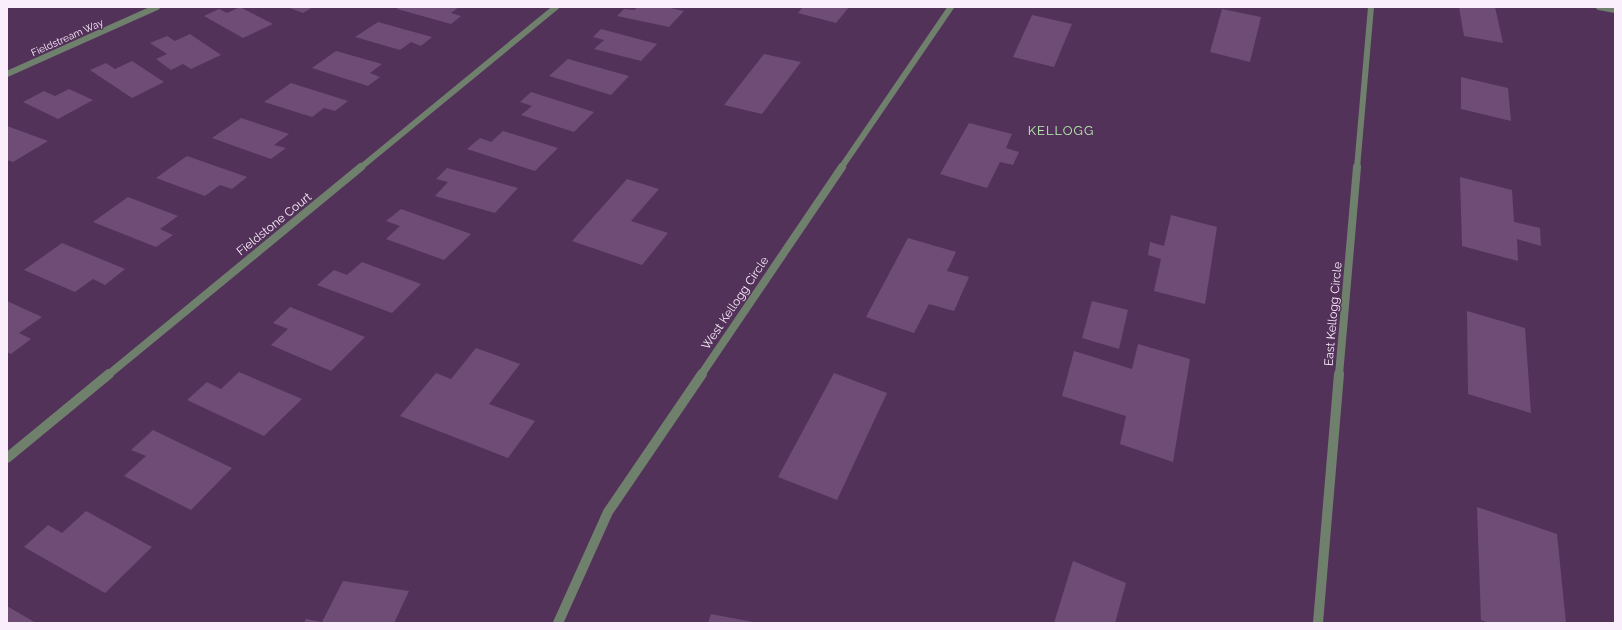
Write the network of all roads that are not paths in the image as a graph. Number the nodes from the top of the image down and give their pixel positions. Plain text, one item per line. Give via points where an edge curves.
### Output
1 (157, 7) edge
2 (556, 7) edge
3 (951, 7) edge
4 (1371, 7) edge
5 (1598, 7) edge
6 (1615, 10) edge
7 (7, 74) edge
8 (7, 458) edge
9 (558, 623) edge
10 (1318, 623) edge

1 - 7 street, Fieldstream Way
2 - 8 street, Fieldstone Court
3 - 9 street, West Kellogg Circle via 608,512
4 - 10 street, East Kellogg Circle
5 - 6 street

